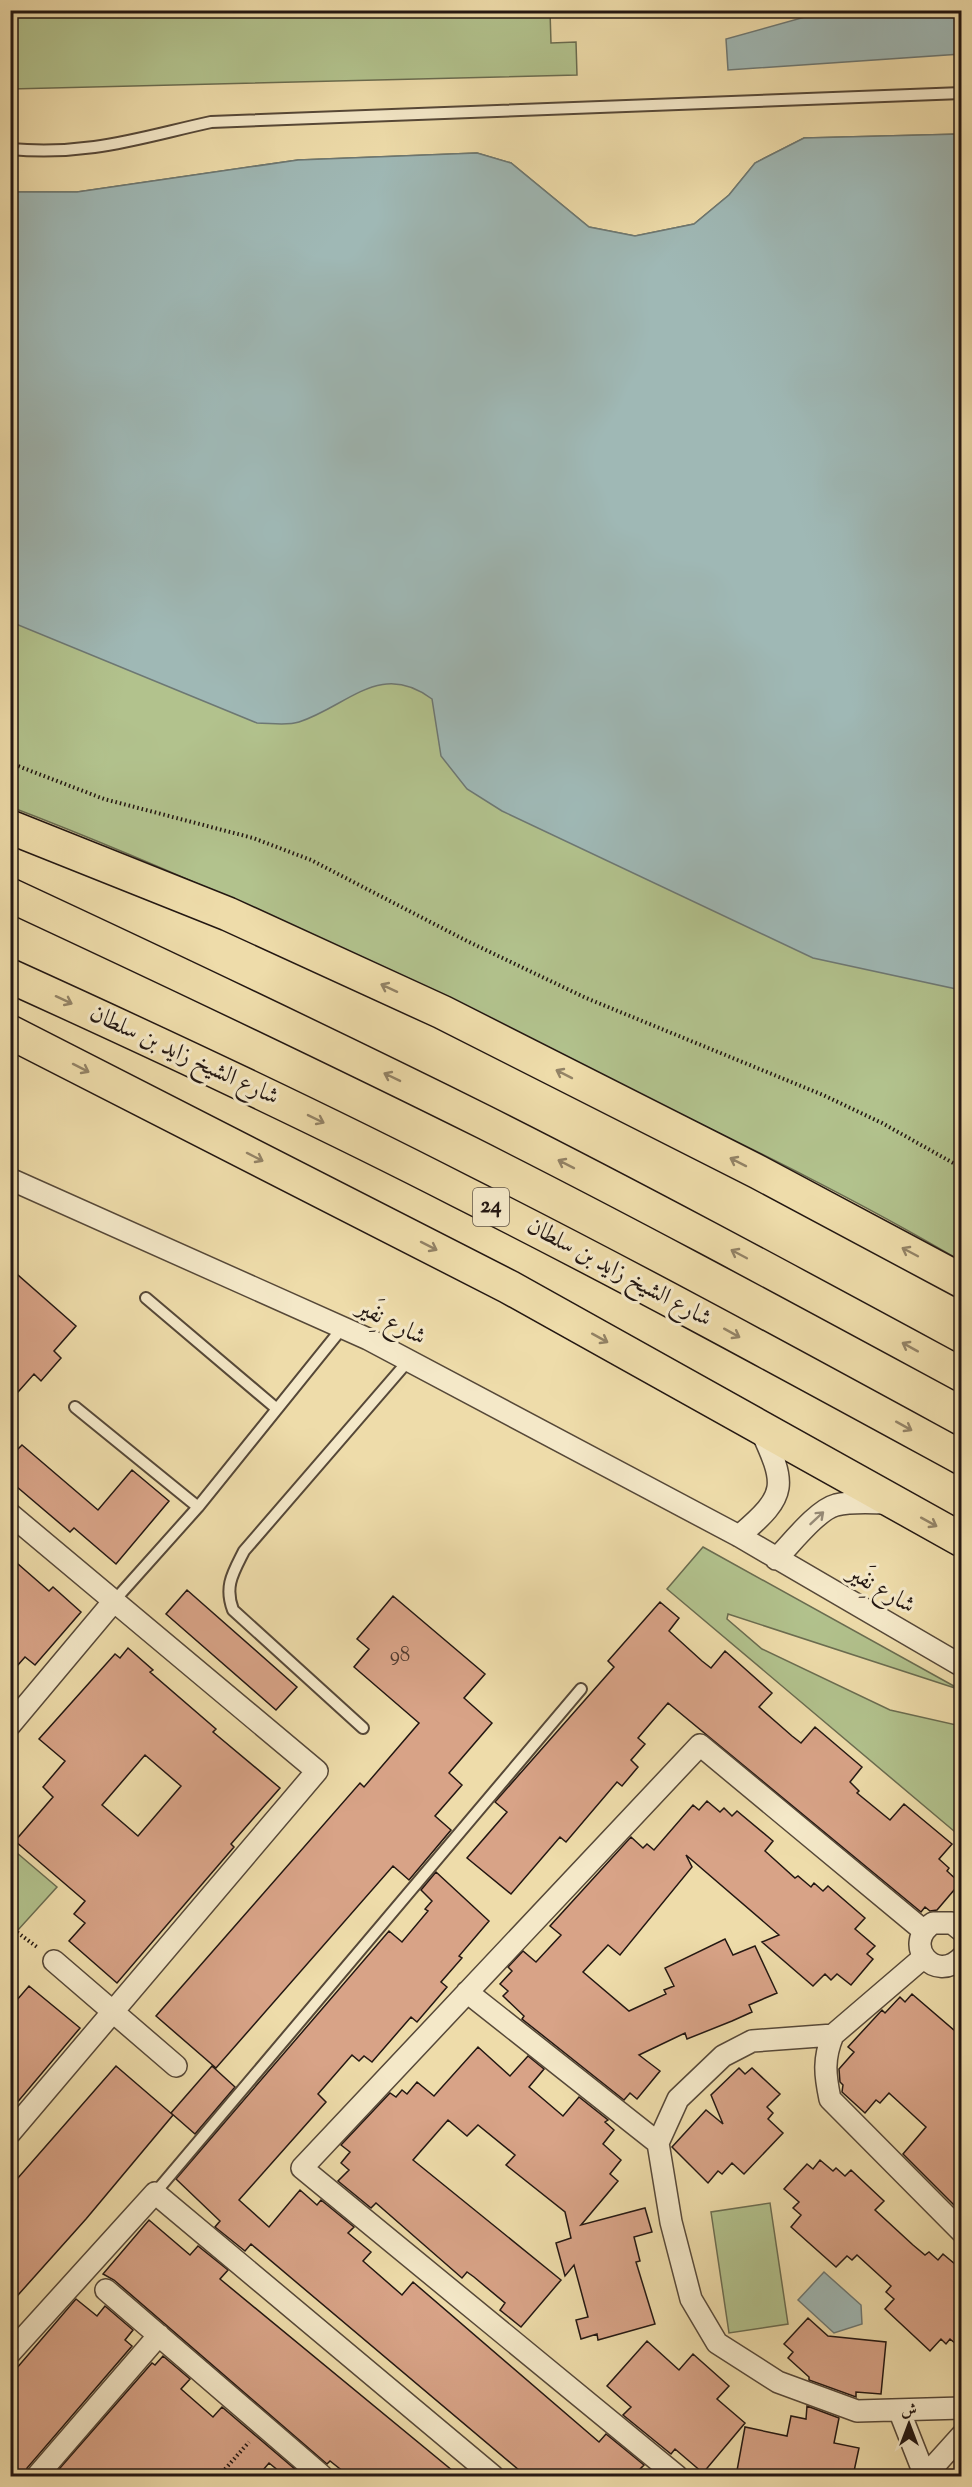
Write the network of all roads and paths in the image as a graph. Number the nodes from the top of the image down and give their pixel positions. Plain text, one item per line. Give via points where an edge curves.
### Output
1 (962, 93) edge
2 (10, 149) edge
3 (10, 763) edge
4 (10, 826) edge
5 (10, 896) edge
6 (10, 976) edge
7 (10, 1032) edge
8 (962, 1168) edge
9 (10, 1179) edge
10 (962, 1281) edge
11 (146, 1298) dead end
12 (343, 1327) junction
13 (408, 1360) junction
14 (962, 1376) edge
15 (75, 1407) dead end
16 (278, 1408) junction
17 (760, 1428) junction
18 (962, 1458) edge
19 (896, 1503) junction
20 (198, 1508) junction
21 (10, 1514) edge
22 (739, 1536) junction
23 (962, 1540) edge
24 (776, 1559) junction
25 (114, 1601) junction
26 (962, 1665) edge
27 (581, 1689) dead end
28 (10, 1725) edge
29 (363, 1728) dead end
30 (10, 1927) edge
31 (960, 1927) edge
32 (924, 1931) junction
33 (924, 1958) junction
34 (961, 1958) edge
35 (54, 1961) joint
36 (467, 1992) junction
37 (113, 2012) junction
38 (833, 2036) junction
39 (176, 2066) dead end
40 (10, 2133) edge
41 (658, 2143) junction
42 (155, 2193) junction
43 (962, 2232) edge
44 (106, 2290) dead end
45 (159, 2335) junction
46 (10, 2353) edge
47 (962, 2408) edge
48 (899, 2410) junction
49 (263, 2426) junction
50 (962, 2435) edge
51 (37, 2476) edge
52 (219, 2476) edge
53 (322, 2476) edge
54 (494, 2476) edge
55 (677, 2476) edge

1 - 2 lane via 211,122 110,147 73,151
3 - 8 path via 104,799 253,838 311,860 586,998 823,1095
10 -> 4 main road via 758,1172 431,1007 228,914
14 -> 5 main road via 741,1255 486,1123 228,996
6 -> 18 main road, شارع الشيخ زايد بن سلطان / 24 via 205,1065 460,1191 713,1322
7 -> 17 main road via 509,1287
9 - 12 street, شارع نِفَير
11 - 16 lane
12 - 13 street, شارع نِفَير
12 - 16 lane
13 - 22 street, شارع نِفَير
13 - 29 lane via 244,1551 230,1578 227,1595 232,1610
15 - 20 lane
16 - 20 lane
17 - 19 main road
17 - 22 street via 776,1462 780,1480 777,1497 767,1513
19 -> 23 main road
24 -> 19 street via 833,1506
20 - 25 lane
21 - 25 street
22 - 24 street, شارع نِفَير
24 - 26 street, شارع نِفَير
25 - 28 street
25 - 37 street via 317,1771
27 - 42 lane
30 - 35 path
31 - 32 street via 939,1922
32 - 33 street via 920,1944
32 - 36 street via 700,1745
33 - 34 street via 942,1967
33 - 38 street
35 - 37 street
36 - 41 street
36 - 55 street via 302,2168
37 - 39 street
37 - 40 street
38 - 41 street via 752,2041 723,2056 678,2098
38 - 43 street via 825,2054 830,2099
41 - 48 street via 671,2222 691,2299 717,2343 778,2382 857,2411
42 - 46 street
42 - 54 street
44 - 45 street
45 - 49 street
45 - 51 street
47 - 48 street
48 - 50 street via 925,2476
49 - 52 path
49 - 53 street

